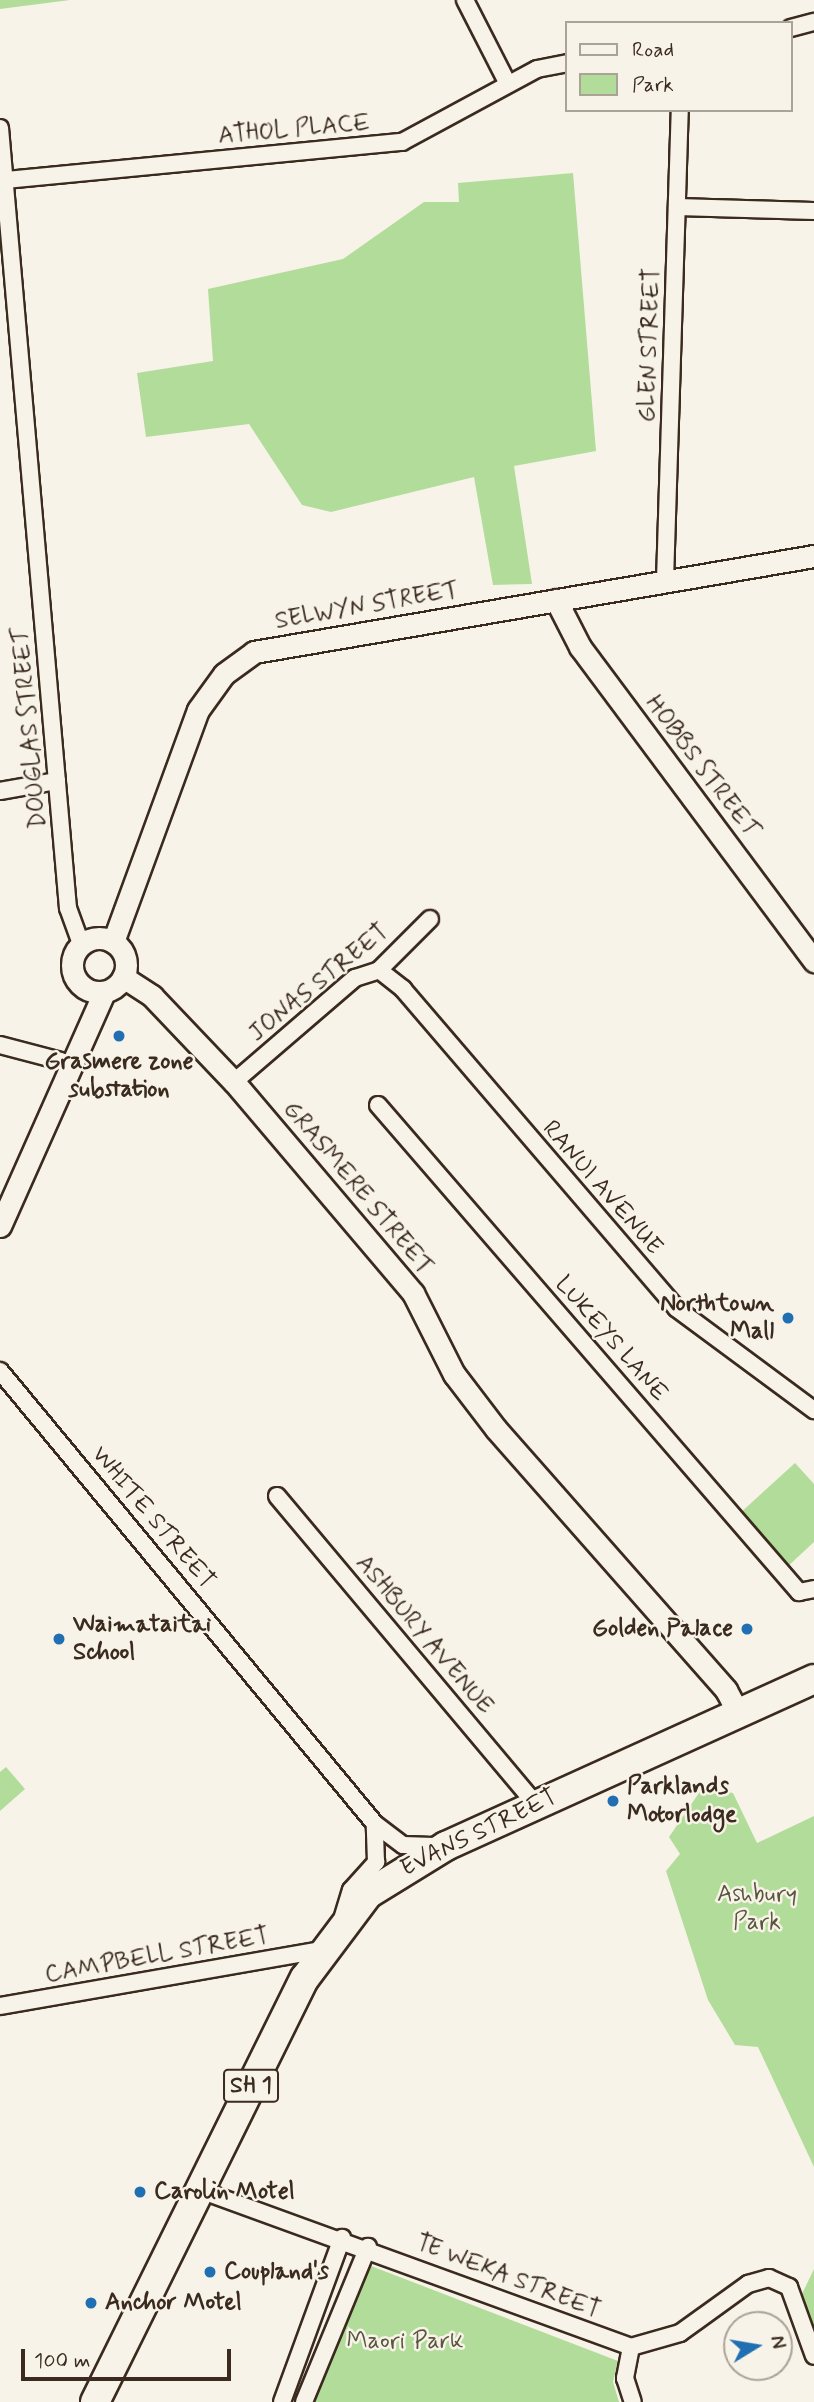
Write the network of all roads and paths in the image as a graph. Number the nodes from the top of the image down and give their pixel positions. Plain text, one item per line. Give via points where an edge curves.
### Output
1 (465, 0) edge
2 (814, 22) edge
3 (793, 27) edge
4 (566, 63) edge
5 (508, 84) junction
6 (680, 112) edge
7 (0, 128) edge
8 (5, 180) junction
9 (677, 207) junction
10 (814, 211) edge
11 (814, 556) edge
12 (665, 580) junction
13 (556, 600) junction
14 (58, 780) junction
15 (0, 791) edge
16 (430, 919) dead end
17 (113, 942) junction
18 (81, 944) junction
19 (814, 961) edge
20 (379, 970) junction
21 (123, 977) junction
22 (96, 991) junction
23 (0, 1045) edge
24 (61, 1068) junction
25 (234, 1082) junction
26 (378, 1105) dead end
27 (0, 1226) edge
28 (0, 1371) edge
29 (814, 1410) edge
30 (277, 1496) dead end
31 (814, 1589) edge
32 (814, 1679) edge
33 (739, 1714) junction
34 (535, 1804) junction
35 (375, 1825) junction
36 (446, 1846) junction
37 (340, 1925) junction
38 (321, 1950) junction
39 (0, 2006) edge
40 (200, 2190) junction
41 (342, 2238) junction
42 (368, 2247) junction
43 (631, 2347) junction
44 (814, 2356) edge
45 (95, 2402) edge
46 (282, 2402) edge
47 (304, 2402) edge
48 (633, 2402) edge

1 - 5 street
2 - 3 street
4 - 5 street, ATHOL PLACE
5 - 8 street, ATHOL PLACE via 402,142
6 - 9 street, GLEN STREET
7 - 8 street, DOUGLAS STREET
8 - 14 street, DOUGLAS STREET
9 - 10 street
9 - 12 street, GLEN STREET
11 - 12 street, SELWYN STREET
12 - 13 street, SELWYN STREET
13 - 17 street, SELWYN STREET via 254,652 224,674 198,710
13 - 19 street, HOBBS STREET via 580,647
14 - 15 street
14 - 18 street, DOUGLAS STREET via 68,908
16 - 20 street, JONAS STREET
17 - 18 street via 97,938
17 - 21 street via 125,961
18 - 22 street via 72,969
20 - 25 street, JONAS STREET via 355,978
20 - 29 street, RANUI AVENUE via 403,989 676,1308
21 - 22 street
21 - 25 street, GRASMERE STREET via 152,996
22 - 24 street
23 - 24 street
24 - 27 street
25 - 33 street, GRASMERE STREET via 414,1293 454,1374 496,1429 726,1690
26 - 31 street, LUKEYS LANE via 799,1592
28 - 35 street, WHITE STREET
30 - 34 street, ASHBURY AVENUE
32 - 33 highway, EVANS STREET / SH 1
33 - 34 highway, EVANS STREET / SH 1
34 - 36 highway, EVANS STREET / SH 1
35 - 36 street, WHITE STREET via 403,1844
35 - 37 street via 376,1861 351,1890
36 - 37 highway, EVANS STREET / SH 1 via 386,1880
37 - 38 highway, EVANS STREET / SH 1
38 - 39 street, CAMPBELL STREET
38 - 40 highway, EVANS STREET / SH 1
40 - 41 street, TE WEKA STREET
40 - 45 highway, EVANS STREET / SH 1
41 - 42 street, TE WEKA STREET
41 - 46 street
42 - 43 street, TE WEKA STREET
42 - 47 street
43 - 44 street via 680,2333 748,2284 769,2278 789,2287
43 - 48 street via 625,2378

